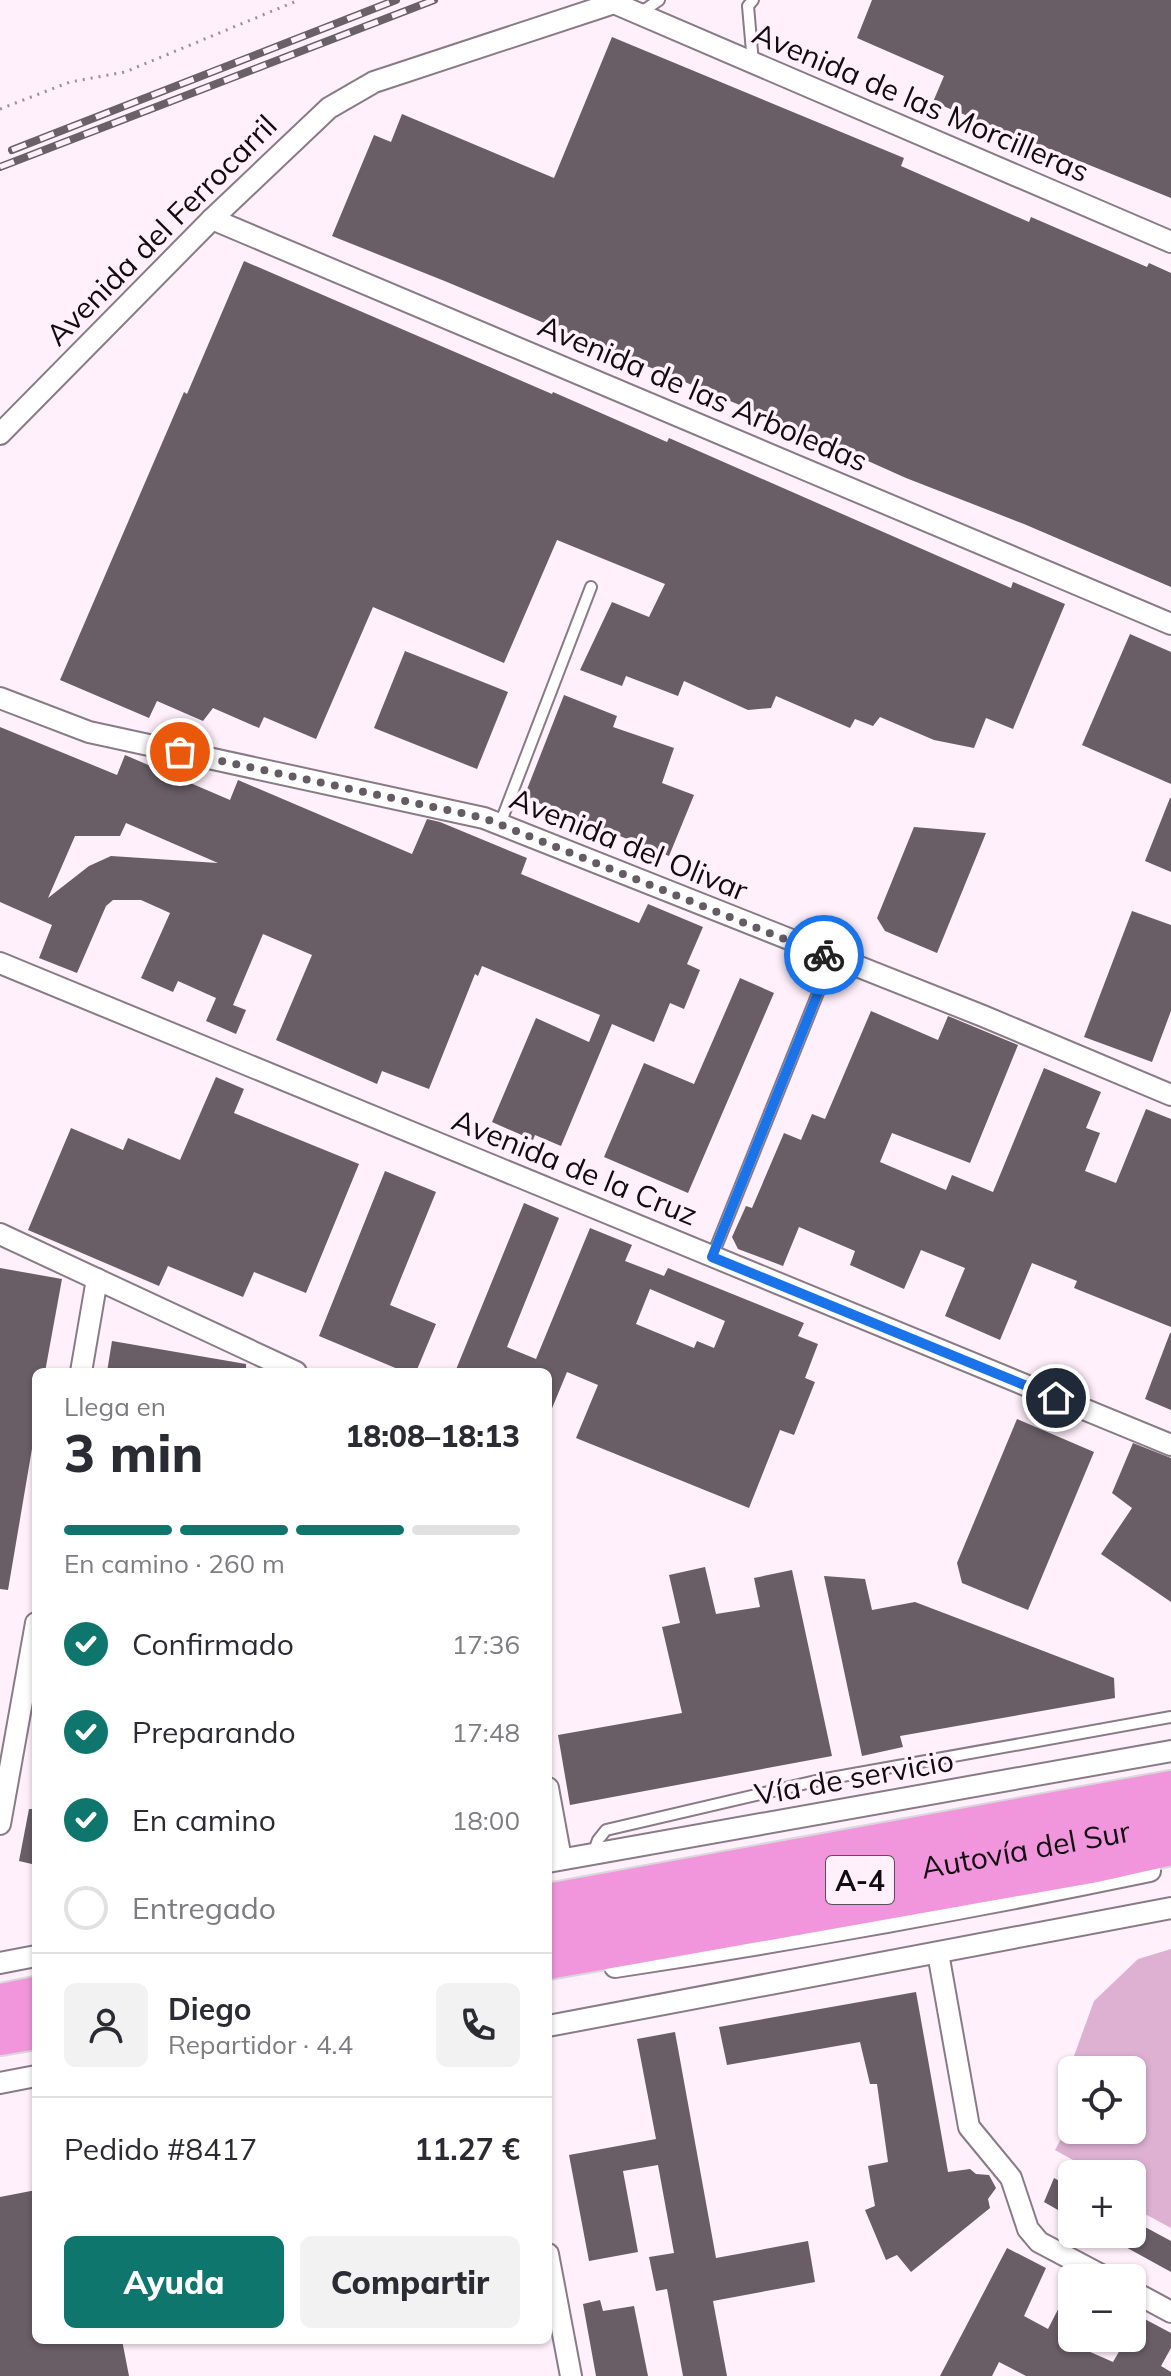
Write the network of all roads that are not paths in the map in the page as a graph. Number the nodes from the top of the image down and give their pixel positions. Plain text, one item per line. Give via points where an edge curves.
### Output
1 (659, 0) edge
2 (753, 0) edge
3 (639, 14) junction
4 (753, 63) junction
5 (374, 82) joint
6 (212, 219) junction
7 (1171, 242) edge
8 (0, 434) edge
9 (591, 587) dead end
10 (1171, 624) edge
11 (0, 698) edge
12 (500, 824) junction
13 (832, 958) junction
14 (0, 963) edge
15 (1171, 1095) edge
16 (0, 1234) edge
17 (712, 1257) junction
18 (97, 1279) junction
19 (82, 1368) edge
20 (287, 1368) edge
21 (1171, 1445) edge
22 (32, 1645) edge
23 (1171, 1717) edge
24 (1171, 1751) edge
25 (1171, 1789) edge
26 (1171, 1823) edge
27 (0, 1824) edge
28 (552, 1836) edge
29 (593, 1854) junction
30 (554, 1860) edge
31 (1164, 1861) edge
32 (552, 1901) edge
33 (1171, 1908) edge
34 (552, 1935) edge
35 (938, 1953) junction
36 (32, 1957) edge
37 (552, 1960) edge
38 (0, 1963) edge
39 (552, 1976) edge
40 (32, 1996) edge
41 (0, 2002) edge
42 (552, 2025) edge
43 (32, 2032) edge
44 (0, 2037) edge
45 (32, 2077) edge
46 (0, 2083) edge
47 (1081, 2264) edge
48 (552, 2275) edge
49 (1146, 2299) edge
50 (1171, 2312) edge
51 (571, 2376) edge

1 - 3 lane
2 - 4 lane via 748,6
3 - 4 street, Avenida de las Morcilleras
3 - 5 street, Avenida de las Morcilleras via 614,3
4 - 7 street, Avenida de las Morcilleras
5 - 6 street, Avenida del Ferrocarril via 329,108
6 - 8 street, Avenida del Ferrocarril
6 - 10 street, Avenida de las Arboledas
9 - 12 lane
11 - 12 street, Avenida del Olivar via 89,732
12 - 13 street, Avenida del Olivar
13 - 15 street, Avenida del Olivar
13 - 17 lane
14 - 17 street, Avenida de la Cruz
16 - 18 street
17 - 21 street, Avenida de la Cruz
18 - 19 street
18 - 20 street
22 - 27 street
23 - 29 lane via 820,1780 622,1826 606,1830
24 - 29 street, Vía de servicio
25 - 32 highway, Autovía del Sur / A-4
26 - 34 highway, Autovía del Sur / A-4
28 - 30 street
29 - 30 street, Vía de servicio
31 - 37 highway via 1096,1864
31 - 39 street via 1013,1899
33 - 35 street
35 - 42 street
35 - 47 street via 969,2127 1011,2178 1028,2229 1039,2242
36 - 38 street
40 - 41 highway
43 - 44 highway
45 - 46 street
48 - 51 street
49 - 50 street

